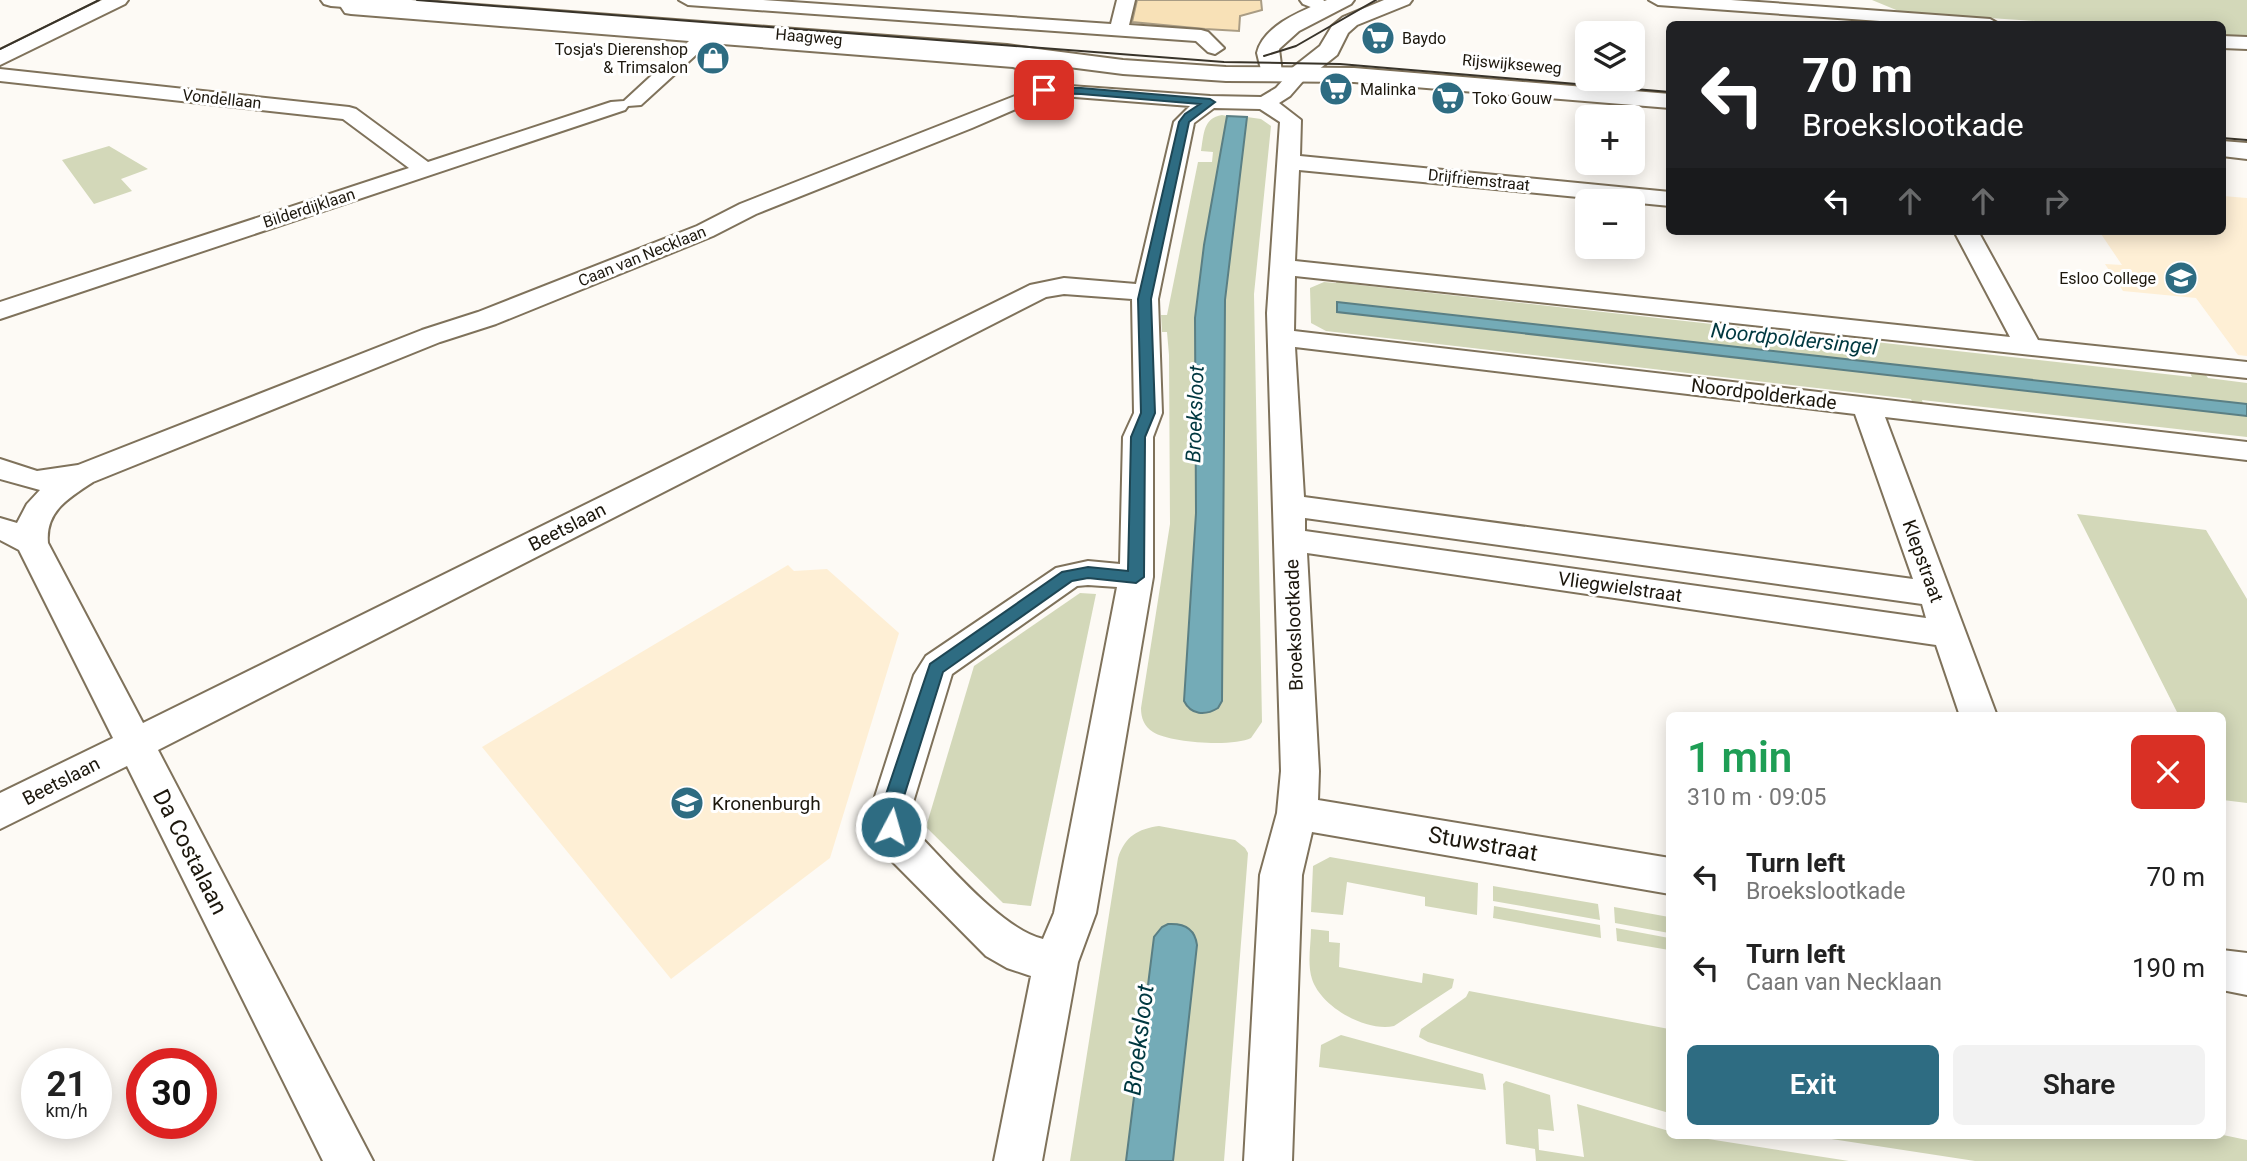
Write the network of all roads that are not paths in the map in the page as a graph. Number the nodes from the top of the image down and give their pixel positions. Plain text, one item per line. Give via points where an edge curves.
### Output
1 (73, 0) edge
2 (118, 0) edge
3 (576, 0) edge
4 (688, 0) edge
5 (1126, 0) edge
6 (1402, 0) edge
7 (1658, 0) edge
8 (338, 1) edge
9 (747, 2) edge
10 (1326, 3) edge
11 (50, 11) dead end
12 (1851, 13) edge
13 (1952, 21) edge
14 (1118, 31) junction
15 (704, 37) junction
16 (2226, 41) edge
17 (2247, 43) edge
18 (1215, 48) junction
19 (1252, 48) junction
20 (1329, 49) junction
21 (1359, 51) dead end
22 (0, 58) edge
23 (1271, 73) junction
24 (1300, 73) junction
25 (0, 75) edge
26 (1050, 90) junction
27 (1210, 102) junction
28 (1666, 102) edge
29 (1265, 103) junction
30 (2226, 148) edge
31 (2247, 150) edge
32 (1289, 162) junction
33 (425, 170) junction
34 (1666, 198) edge
35 (1968, 235) edge
36 (1282, 267) junction
37 (1146, 292) junction
38 (0, 311) edge
39 (1281, 337) junction
40 (2028, 346) junction
41 (2247, 370) edge
42 (1867, 406) junction
43 (2247, 451) edge
44 (0, 469) edge
45 (82, 475) junction
46 (1290, 506) junction
47 (16, 536) edge
48 (1291, 540) junction
49 (1136, 577) junction
50 (1935, 594) junction
51 (1950, 634) junction
52 (1978, 712) edge
53 (135, 744) junction
54 (0, 812) edge
55 (1297, 813) junction
56 (1666, 875) edge
57 (1056, 962) junction
58 (2226, 971) edge
59 (2247, 974) edge
60 (349, 1161) edge
61 (1018, 1161) edge
62 (1268, 1161) edge

1 - 11 main road
2 - 22 main road
3 - 18 main road, Haagweg
4 - 9 street, Haagweg
5 - 14 street
6 - 20 main road via 1350,21
7 - 12 street
8 - 15 street, Haagweg via 351,9
8 - 23 main road, Haagweg via 1007,52 1123,67
9 - 14 street, Haagweg
10 - 19 main road via 1279,36
12 - 13 street
14 - 18 street, Haagweg via 1201,36
15 - 26 street, Haagweg via 1021,62 1036,68
15 - 33 street, Bilderdijklaan via 626,103
16 - 17 street
18 - 19 main road, Haagweg
19 - 20 main road
19 - 23 main road
20 - 21 main road
20 - 24 main road
23 - 24 main road, Rijswijkseweg
23 - 29 street
24 - 28 main road, Rijswijkseweg
24 - 29 street via 1283,93
25 - 33 street, Vondellaan via 349,113
26 - 27 street, Caan van Necklaan
26 - 45 street, Caan van Necklaan via 1033,93 487,318
27 - 29 street
27 - 37 street via 1184,122
29 - 32 street, Broekslootkade via 1291,119
30 - 31 main road
32 - 34 street, Drijfriemstraat
32 - 36 street, Broekslootkade
33 - 38 street, Bilderdijklaan
35 - 40 street
36 - 39 street, Broekslootkade
36 - 40 street
37 - 49 street via 1148,413 1138,437
37 - 53 street, Beetslaan via 1064,286 1031,293
39 - 42 street, Noordpolderkade
39 - 46 street, Broekslootkade
40 - 41 street
42 - 43 street, Noordpolderkade
42 - 50 street, Klepstraat
44 - 45 street via 36,481
45 - 47 street, Da Costalaan via 39,510 30,530
46 - 48 street, Broekslootkade
46 - 50 street, Vliegwielstraat
47 - 53 street, Da Costalaan
48 - 51 street, Vliegwielstraat
48 - 55 street, Broekslootkade via 1300,771
49 - 57 street via 1075,913
49 - 57 street via 1068,576 942,662 932,675 891,809 891,827 899,842 982,926 1022,954
50 - 51 street, Klepstraat
51 - 52 street, Klepstraat
53 - 54 street, Beetslaan
53 - 60 street, Da Costalaan
55 - 56 street, Stuwstraat
55 - 62 street, Broekslootkade via 1281,875
57 - 61 street
58 - 59 street

